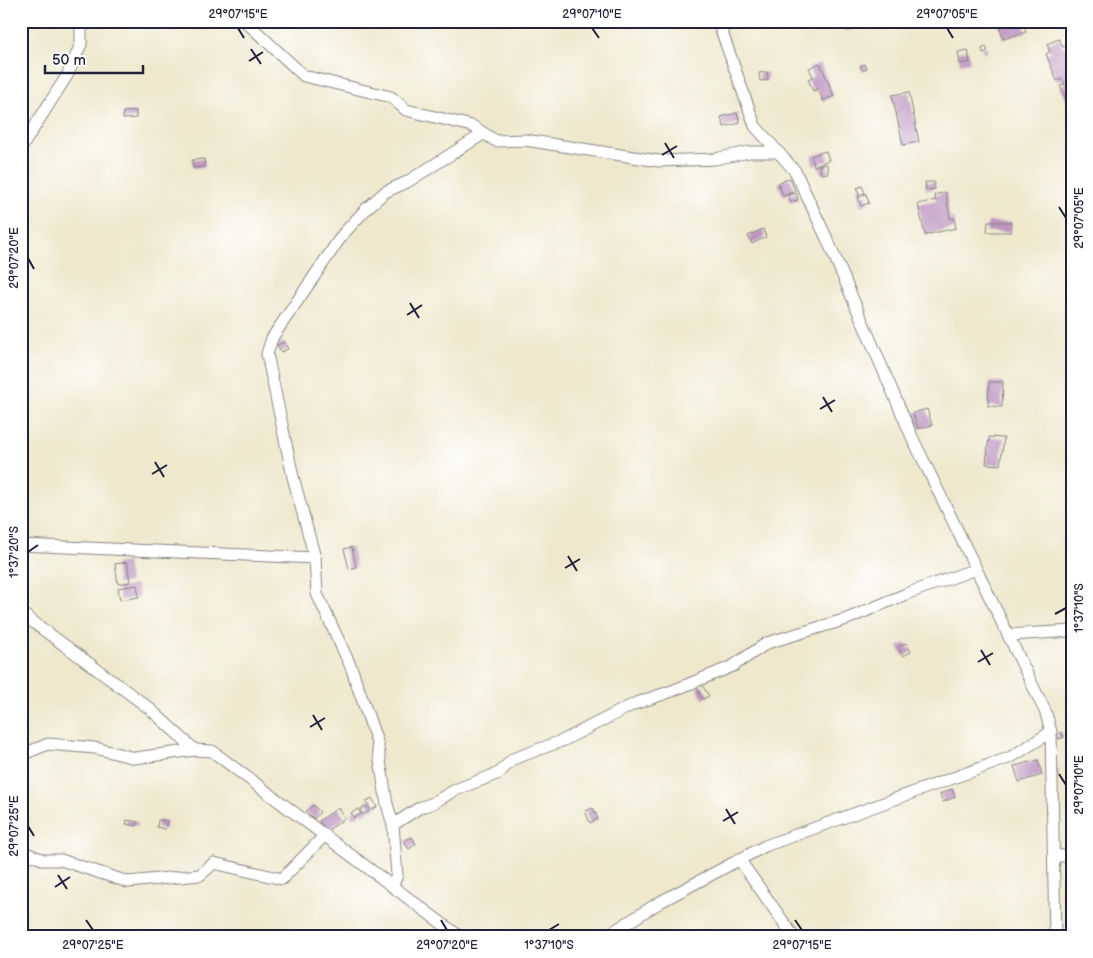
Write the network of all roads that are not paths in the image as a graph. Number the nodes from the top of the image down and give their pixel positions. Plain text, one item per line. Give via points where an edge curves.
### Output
1 (81, 21) edge
2 (245, 21) edge
3 (718, 21) edge
4 (483, 134) junction
5 (21, 148) edge
6 (778, 152) junction
7 (21, 545) edge
8 (316, 558) junction
9 (976, 569) junction
10 (21, 613) edge
11 (1072, 631) edge
12 (1008, 636) junction
13 (1051, 732) junction
14 (195, 750) junction
15 (21, 754) edge
16 (393, 825) junction
17 (325, 835) junction
18 (21, 852) edge
19 (1054, 855) junction
20 (1072, 858) edge
21 (739, 859) junction
22 (393, 885) junction
23 (460, 937) edge
24 (605, 937) edge
25 (794, 937) edge
26 (1055, 937) edge

1 - 5 street via 81,44 68,74
2 - 4 street via 304,76 391,97 406,110 472,126
3 - 6 street via 755,126
4 - 6 street via 496,141 534,141 659,161
4 - 8 street via 407,182 385,192 367,208 343,234 272,338 267,354 293,477
6 - 9 street via 795,171 824,232 912,437
7 - 8 street
8 - 16 street via 317,594 352,667 377,742
9 - 12 street
9 - 16 street via 847,618 768,643 732,666 672,692 634,704 564,740 513,759 499,773 455,790
10 - 14 street via 149,708
11 - 12 street
12 - 13 street via 1046,713
13 - 19 street
13 - 21 street via 1011,757 765,846
14 - 15 street via 135,758 95,748 48,744
14 - 17 street via 212,751
16 - 22 street via 397,874
17 - 18 street via 282,879 214,863 200,875 128,882 61,860 44,860
17 - 22 street
19 - 20 street
19 - 26 street
21 - 24 street via 660,902
21 - 25 street
22 - 23 street

